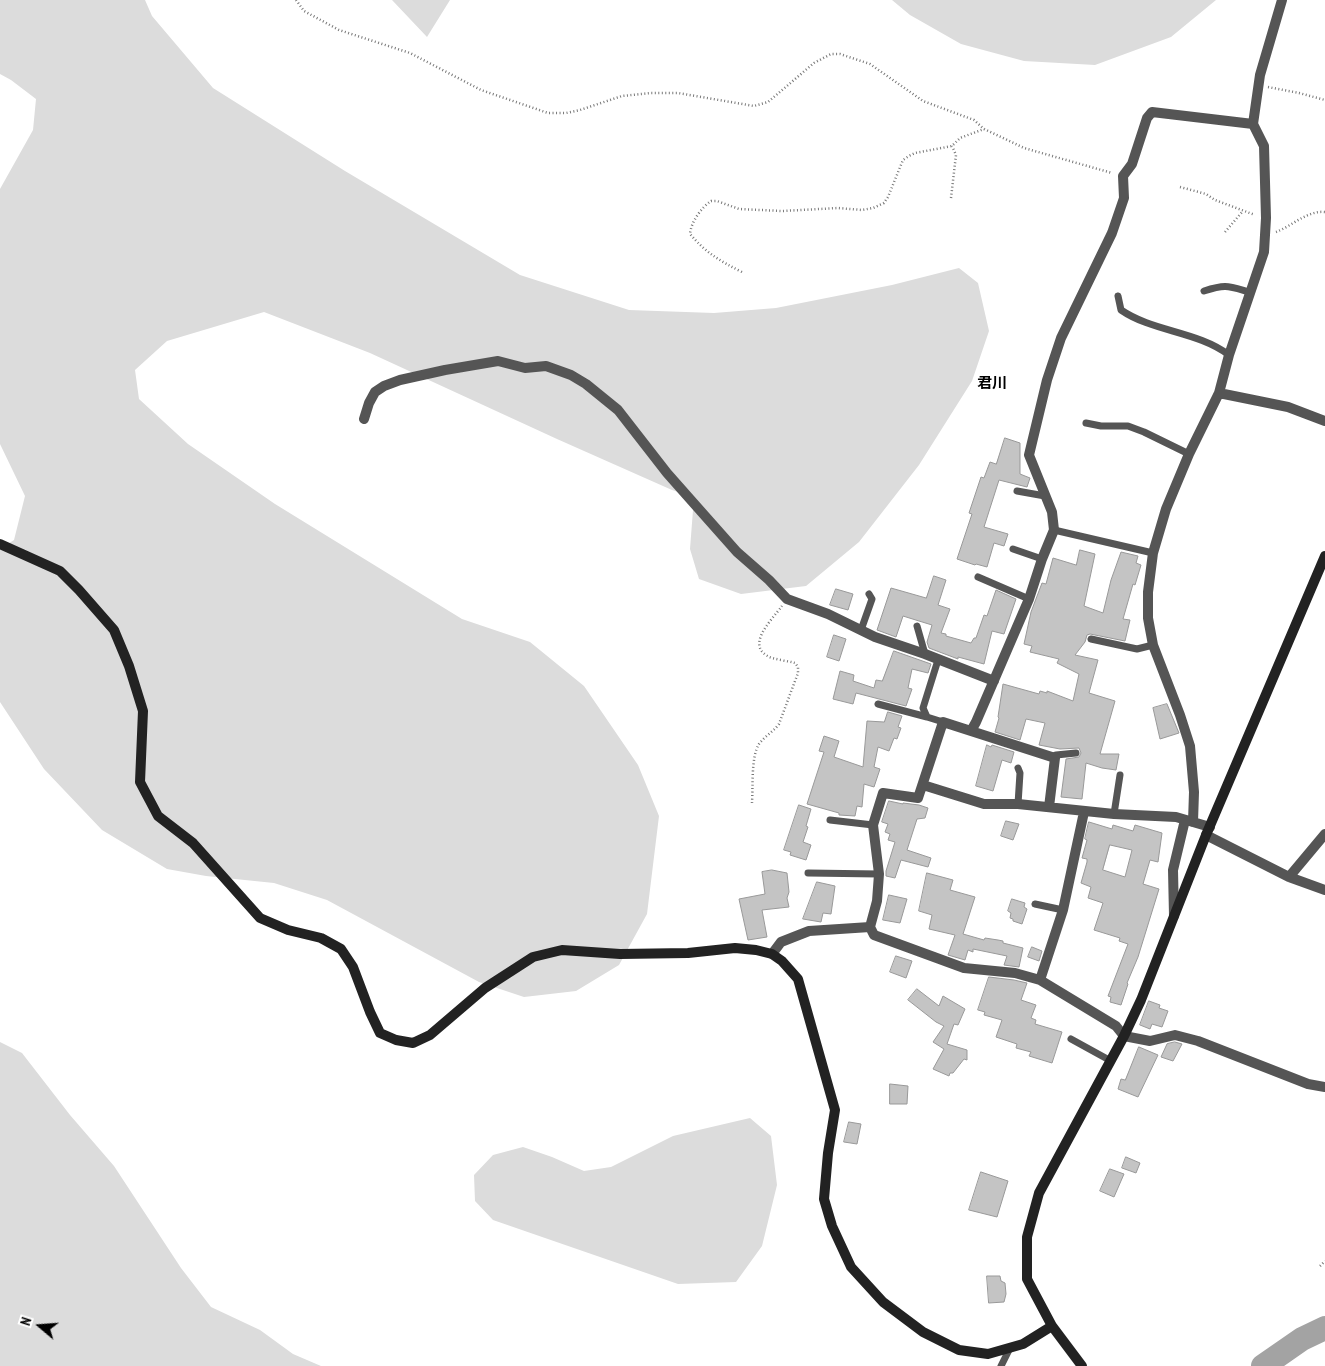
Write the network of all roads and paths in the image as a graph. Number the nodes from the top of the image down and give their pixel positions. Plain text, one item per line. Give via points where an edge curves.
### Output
1 (296, 0) edge
2 (1282, 0) edge
3 (1258, 86) junction
4 (1325, 100) edge
5 (1253, 124) junction
6 (984, 128) junction
7 (952, 146) junction
8 (1123, 176) junction
9 (1180, 187) dead end
10 (951, 198) dead end
11 (1243, 211) junction
12 (1325, 212) edge
13 (1265, 224) junction
14 (1225, 232) dead end
15 (742, 272) dead end
16 (1204, 291) dead end
17 (1250, 292) junction
18 (1118, 296) dead end
19 (1229, 355) junction
20 (1220, 392) junction
21 (364, 419) dead end
22 (1325, 421) edge
23 (1086, 422) dead end
24 (1189, 454) junction
25 (1017, 491) dead end
26 (1045, 496) junction
27 (1054, 530) junction
28 (0, 544) edge
29 (1013, 549) dead end
30 (1153, 553) junction
31 (1325, 556) edge
32 (1042, 559) junction
33 (978, 577) dead end
34 (869, 594) dead end
35 (787, 599) junction
36 (1028, 600) junction
37 (916, 626) dead end
38 (861, 630) junction
39 (1092, 639) dead end
40 (1153, 645) junction
41 (925, 654) junction
42 (938, 660) junction
43 (994, 681) junction
44 (878, 704) dead end
45 (927, 717) junction
46 (943, 722) junction
47 (971, 731) junction
48 (1076, 753) dead end
49 (1052, 757) junction
50 (1018, 768) dead end
51 (1120, 775) dead end
52 (923, 785) junction
53 (752, 803) dead end
54 (1018, 804) junction
55 (1049, 807) junction
56 (1084, 812) junction
57 (1114, 814) junction
58 (830, 820) dead end
59 (1189, 821) junction
60 (873, 825) junction
61 (1208, 831) junction
62 (1325, 834) edge
63 (808, 873) dead end
64 (879, 874) junction
65 (1290, 876) junction
66 (1325, 890) edge
67 (1035, 904) dead end
68 (1063, 910) junction
69 (1174, 920) junction
70 (870, 927) junction
71 (772, 954) junction
72 (1040, 980) junction
73 (1124, 1036) junction
74 (1071, 1039) dead end
75 (1111, 1060) junction
76 (1325, 1087) edge
77 (1325, 1261) edge
78 (1320, 1266) dead end
79 (1052, 1326) junction
80 (1010, 1348) junction
81 (1001, 1366) edge
82 (1082, 1366) edge

1 - 6 path via 304,12 339,30 410,53 481,90 548,113 580,110 622,96 678,92 754,106 768,102 814,63 832,54 840,54 870,64 923,101 974,120
2 - 3 street
3 - 4 path
3 - 5 street
5 - 8 street via 1152,112 1147,118 1132,164
5 - 13 street via 1264,146
6 - 7 path via 960,138
6 - 8 path via 1024,148
7 - 10 path via 956,155
7 - 15 path via 915,153 903,160 888,197 873,208 782,211 739,209 711,201 703,206 690,234 703,249
8 - 26 street via 1124,198 1112,233 1061,338 1035,426 1029,455
9 - 11 path via 1206,194
11 - 13 path
11 - 14 path
12 - 13 path via 1309,214 1276,232
13 - 17 street via 1264,252
16 - 17 lane via 1228,286
17 - 19 street
18 - 19 lane via 1121,310 1131,317 1199,339
19 - 20 street
20 - 22 street via 1288,407
20 - 24 street
21 - 35 street via 375,392 384,386 445,370 498,361 525,368 546,366 571,375 618,410 666,473 737,552
23 - 24 lane via 1101,426 1128,426
24 - 30 street via 1166,509
25 - 26 lane
26 - 27 street via 1052,512
27 - 30 lane
27 - 32 street
28 - 71 street via 60,571 114,630 130,666 143,711 140,782 158,816 193,843 260,918 288,930 321,938 341,949 353,967 380,1033 413,1043 430,1035 485,988 534,956 562,950 688,954 736,948
29 - 32 lane
30 - 40 street via 1148,609
31 - 61 street
32 - 36 street
33 - 36 lane
34 - 38 lane via 872,598
35 - 38 street
35 - 53 path via 759,638 758,645 772,658 795,663 798,673 778,724 756,750
36 - 43 street
37 - 41 lane
38 - 41 street
39 - 40 lane via 1137,649
40 - 59 street via 1190,746 1194,792
41 - 42 street
42 - 43 street
42 - 45 lane via 923,708
43 - 47 street
44 - 45 lane
45 - 46 lane
46 - 47 street
46 - 52 street
47 - 49 street
48 - 49 lane
49 - 55 street via 1055,758
50 - 54 lane
51 - 57 lane
52 - 54 street via 984,804
52 - 60 street via 918,798 883,793
54 - 55 street
55 - 56 street
56 - 57 street
56 - 68 street
57 - 59 street via 1176,816
58 - 60 lane
59 - 61 street
59 - 69 street via 1173,870
60 - 64 street
61 - 65 street
61 - 69 street
62 - 65 street
63 - 64 lane
64 - 70 street via 877,901
65 - 66 street
67 - 68 lane
68 - 72 street
69 - 73 street
70 - 71 street via 810,931 781,942
70 - 72 street via 874,935 964,968 1015,973
71 - 80 street via 798,980 835,1110 824,1199 832,1226 851,1267 883,1302 923,1332 959,1350 988,1354
72 - 73 street via 1116,1026
73 - 75 street
73 - 76 street via 1150,1042 1175,1035 1308,1084
74 - 75 lane
75 - 79 street via 1040,1193 1026,1237 1027,1279
77 - 78 path
79 - 80 street
79 - 82 street
80 - 81 lane

